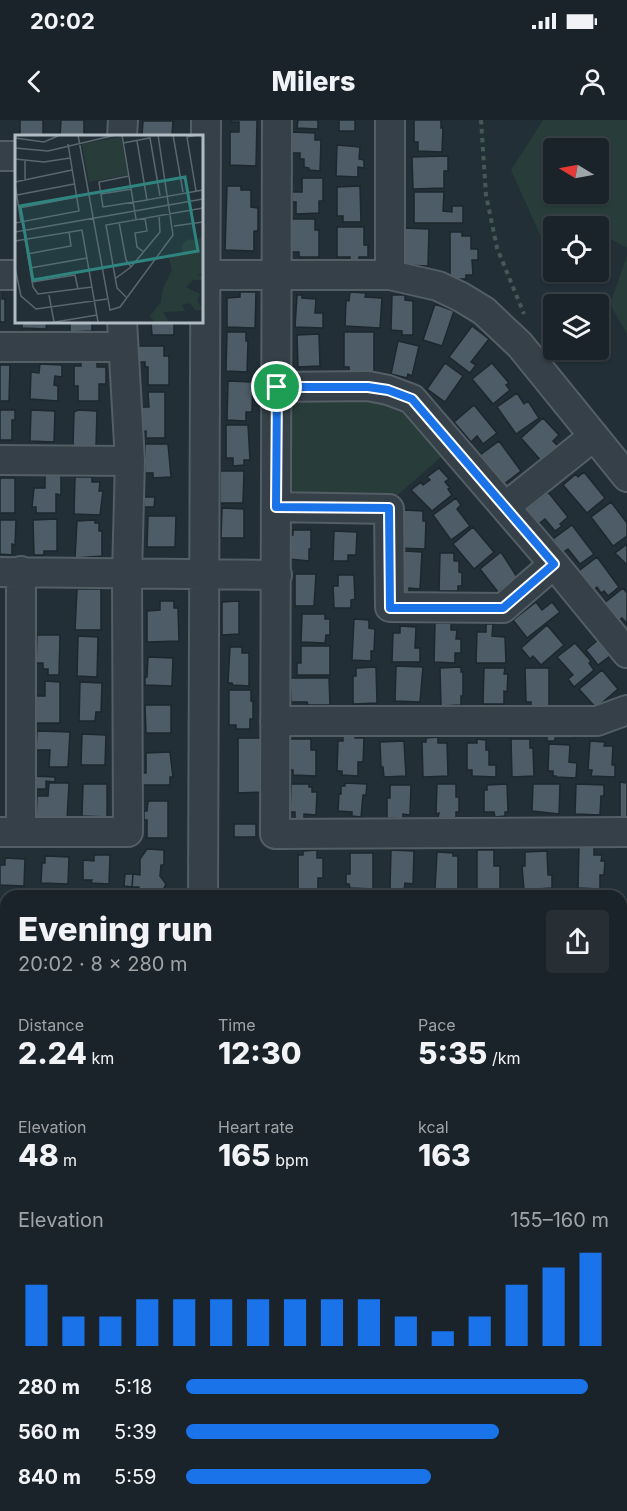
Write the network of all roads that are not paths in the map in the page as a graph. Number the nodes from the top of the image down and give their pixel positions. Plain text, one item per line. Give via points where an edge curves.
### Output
1 (123, 120) edge
2 (206, 120) edge
3 (277, 120) edge
4 (390, 120) edge
5 (122, 135) edge
6 (204, 275) edge
7 (277, 275) junction
8 (390, 275) junction
9 (122, 334) edge
10 (0, 346) edge
11 (277, 387) junction
12 (594, 436) junction
13 (0, 460) edge
14 (130, 461) junction
15 (627, 477) edge
16 (276, 507) junction
17 (505, 507) junction
18 (554, 564) junction
19 (10, 572) edge
20 (127, 574) junction
21 (204, 575) junction
22 (277, 575) junction
23 (627, 653) edge
24 (627, 710) edge
25 (275, 721) junction
26 (11, 832) edge
27 (627, 832) edge
28 (203, 890) edge

1 - 5 street
2 - 6 street
3 - 7 street
4 - 8 street
6 - 7 street
6 - 21 street
7 - 8 street
7 - 11 street
8 - 12 street via 438,286 484,311 520,345
9 - 10 street
9 - 14 street
11 - 16 street
11 - 17 street via 368,387 412,399
12 - 15 street
12 - 17 street
13 - 14 street
14 - 20 street
16 - 18 street via 389,508 390,608 503,608
16 - 22 street
17 - 18 street
18 - 23 street
19 - 20 street
19 - 26 street
20 - 21 street
20 - 26 street via 128,832
21 - 22 street
21 - 28 street
22 - 25 street
24 - 25 street via 597,721
25 - 27 street via 275,834

